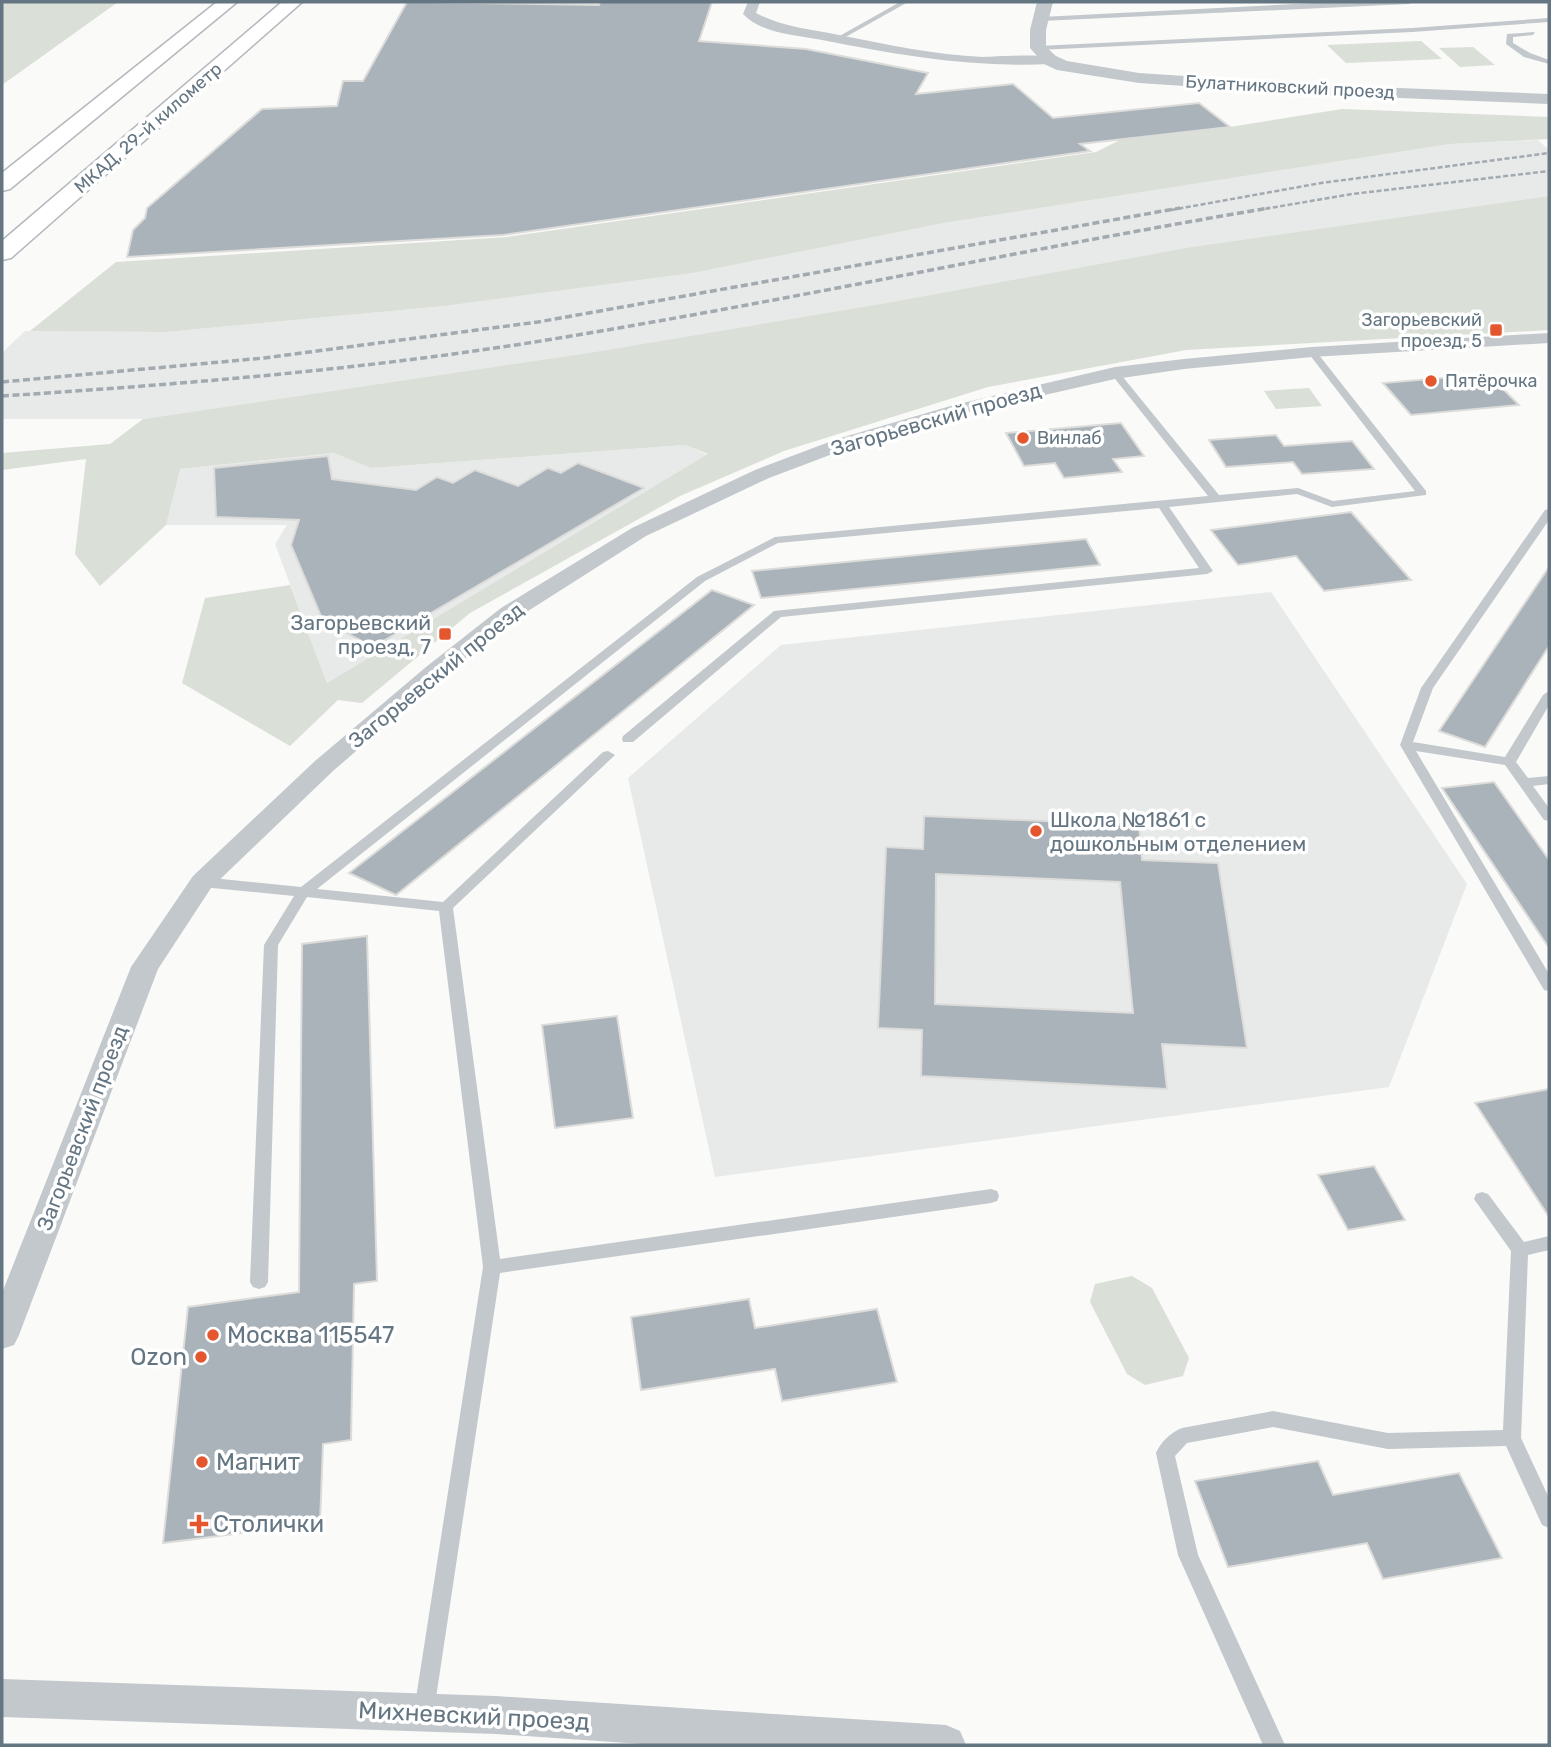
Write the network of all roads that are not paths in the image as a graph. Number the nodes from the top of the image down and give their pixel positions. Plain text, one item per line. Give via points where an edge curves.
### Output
1 (228, 2) edge
2 (293, 2) edge
3 (754, 2) edge
4 (905, 2) edge
5 (1045, 2) edge
6 (1409, 2) edge
7 (1341, 3) edge
8 (1041, 19) junction
9 (1549, 20) edge
10 (1533, 33) dead end
11 (840, 38) junction
12 (1038, 57) junction
13 (1549, 62) edge
14 (1549, 99) edge
15 (2, 184) edge
16 (2, 253) edge
17 (1549, 338) edge
18 (1312, 352) junction
19 (1115, 373) junction
20 (1216, 499) junction
21 (1162, 504) junction
22 (1549, 512) edge
23 (1549, 695) edge
24 (628, 739) dead end
25 (1406, 745) junction
26 (608, 755) dead end
27 (1508, 762) junction
28 (1549, 780) edge
29 (1524, 783) junction
30 (1549, 817) edge
31 (202, 882) junction
32 (302, 894) junction
33 (446, 907) junction
34 (1549, 986) edge
35 (991, 1196) dead end
36 (1482, 1199) dead end
37 (1549, 1243) edge
38 (1520, 1250) junction
39 (492, 1266) junction
40 (259, 1282) dead end
41 (2, 1335) edge
42 (1512, 1438) junction
43 (1549, 1519) edge
44 (2, 1698) edge
45 (424, 1712) junction
46 (946, 1745) edge
47 (1274, 1745) edge

1 - 15 highway
2 - 16 highway, МКАД, 29-й километр
3 - 11 street, Булатниковский проезд via 749,14 771,26
4 - 11 lane
5 - 8 street
6 - 7 lane
7 - 8 lane
8 - 12 street
9 - 12 lane
10 - 13 lane via 1509,35 1510,44
11 - 12 street, Булатниковский проезд via 985,62
12 - 14 street, Булатниковский проезд via 1139,78
17 - 18 street, Загорьевский проезд
18 - 19 street, Загорьевский проезд
18 - 20 lane via 1422,493 1332,504 1298,491
19 - 20 lane
19 - 31 street, Загорьевский проезд via 961,409 844,443 761,474 639,532 509,613 433,672 324,766
20 - 21 lane
21 - 24 lane via 1206,571 778,614
21 - 32 lane via 775,540 701,579
22 - 25 lane via 1427,688
23 - 27 lane
25 - 27 lane
25 - 34 lane
26 - 33 lane
27 - 29 lane
28 - 29 lane
29 - 30 lane
31 - 32 lane
31 - 41 street, Загорьевский проезд via 145,967
32 - 33 lane
32 - 40 lane via 271,945
33 - 39 lane
35 - 39 lane
36 - 38 lane
37 - 38 lane
38 - 42 lane
39 - 45 lane
42 - 43 lane
42 - 47 lane via 1388,1441 1273,1419 1182,1436 1165,1453 1188,1555
44 - 45 street, Михневский проезд
45 - 46 street, Михневский проезд

